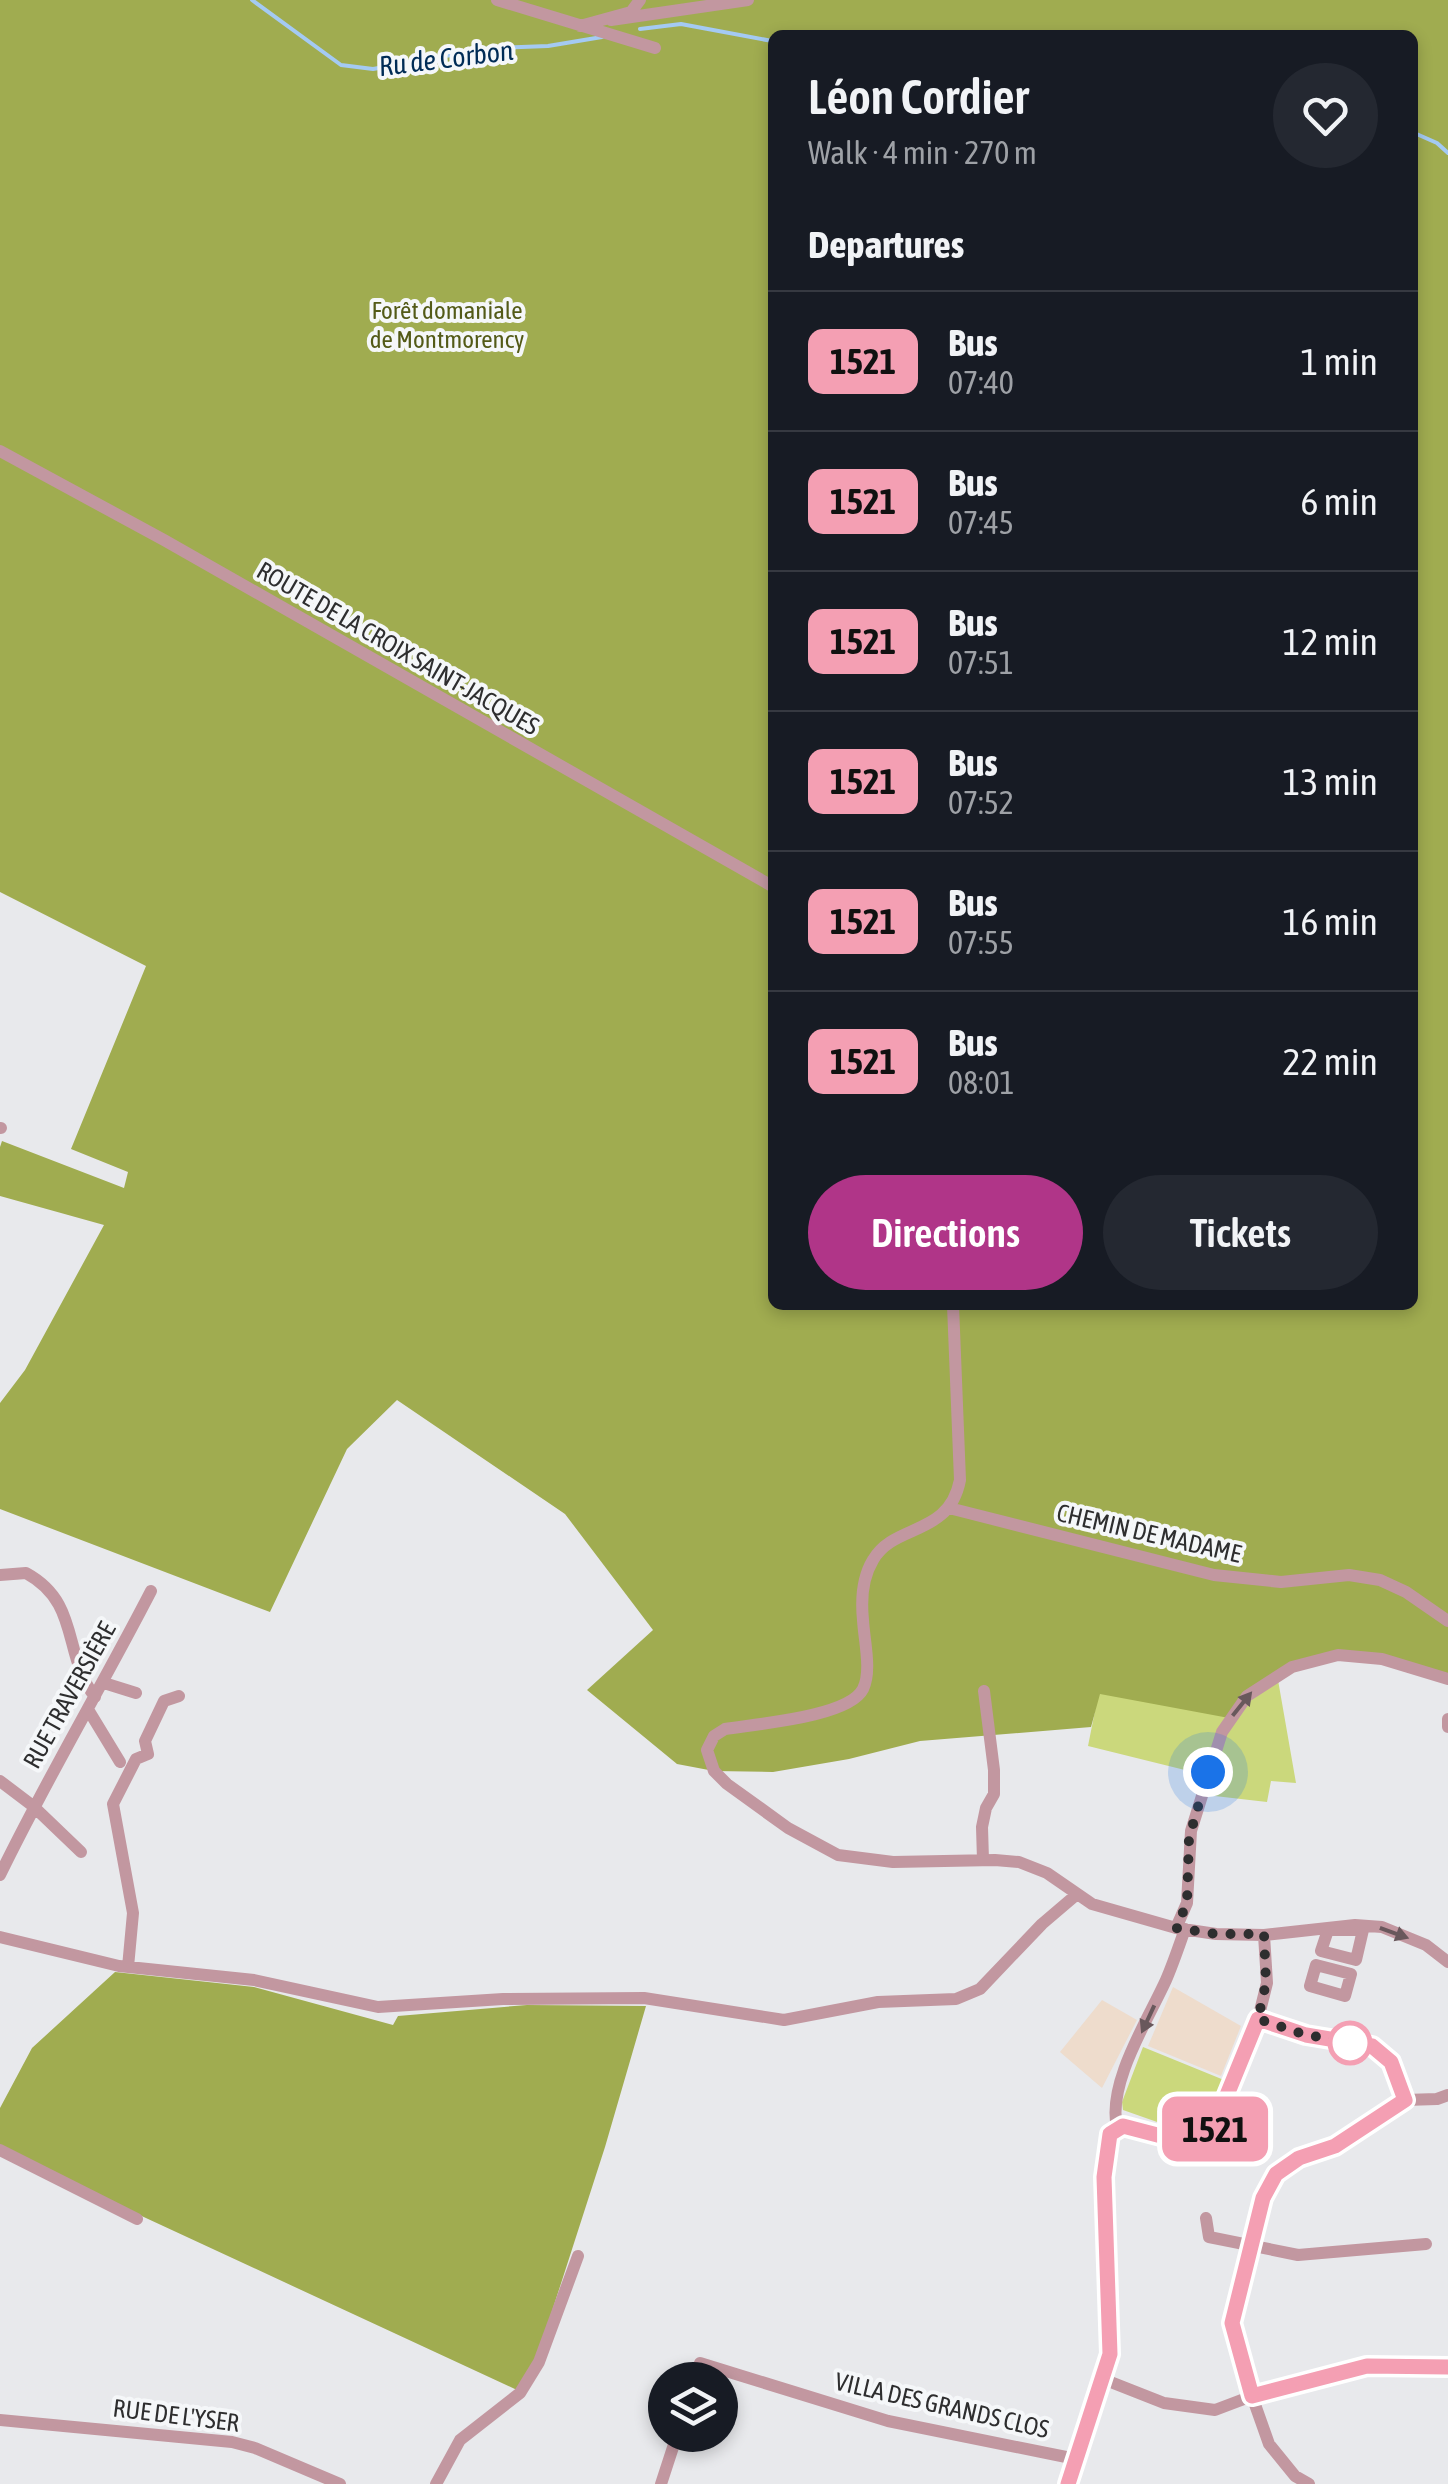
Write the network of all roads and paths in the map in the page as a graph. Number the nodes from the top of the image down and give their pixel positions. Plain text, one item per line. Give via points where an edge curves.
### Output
1 (497, 0) edge
2 (640, 0) edge
3 (748, 0) edge
4 (611, 20) junction
5 (579, 26) junction
6 (654, 48) dead end
7 (0, 451) edge
8 (768, 884) edge
9 (954, 1310) edge
10 (949, 1508) junction
11 (0, 1575) edge
12 (151, 1590) dead end
13 (1448, 1622) edge
14 (1448, 1679) edge
15 (104, 1682) junction
16 (984, 1691) dead end
17 (136, 1693) dead end
18 (179, 1696) dead end
19 (95, 1697) junction
20 (89, 1711) junction
21 (1448, 1719) edge
22 (1448, 1727) edge
23 (120, 1762) dead end
24 (0, 1781) edge
25 (33, 1806) junction
26 (81, 1852) dead end
27 (983, 1860) junction
28 (0, 1876) edge
29 (1076, 1895) junction
30 (1180, 1928) junction
31 (1264, 1934) junction
32 (0, 1937) edge
33 (1448, 1962) edge
34 (128, 1967) junction
35 (1258, 2019) junction
36 (1448, 2095) edge
37 (1405, 2100) junction
38 (1118, 2127) junction
39 (0, 2150) edge
40 (1206, 2218) dead end
41 (137, 2219) dead end
42 (1426, 2244) dead end
43 (1249, 2246) junction
44 (578, 2256) dead end
45 (1448, 2366) edge
46 (738, 2376) edge
47 (1103, 2379) junction
48 (1252, 2396) junction
49 (0, 2420) edge
50 (671, 2452) edge
51 (1076, 2459) junction
52 (322, 2480) edge
53 (1303, 2483) edge
54 (340, 2484) edge
55 (436, 2484) edge
56 (661, 2484) edge
57 (1068, 2484) edge

1 - 5 street
2 - 4 street
3 - 4 street
4 - 5 street
5 - 6 street
7 - 8 street, ROUTE DE LA CROIX SAINT-JACQUES
9 - 10 street via 960,1480
10 - 13 street, CHEMIN DE MADAME via 1214,1575 1380,1580
10 - 27 street via 876,1554 864,1584 866,1671 855,1700 725,1730 710,1743 709,1763 788,1828 838,1855 893,1862
11 - 19 street via 26,1573 56,1595
12 - 15 street, RUE TRAVERSIÈRE
30 -> 14 street via 1189,1838 1208,1772 1222,1732 1247,1696 1292,1667 1338,1656 1382,1659
15 - 17 street
15 - 19 street, RUE TRAVERSIÈRE
16 - 27 street via 994,1794 982,1828
18 - 34 street via 164,1701 145,1741 148,1754 136,1759 113,1804 133,1913
19 - 20 street, RUE TRAVERSIÈRE
20 - 23 street
20 - 25 street, RUE TRAVERSIÈRE
21 - 22 street
24 - 25 street
25 - 26 street
25 - 28 street, RUE TRAVERSIÈRE
27 - 29 street via 1030,1866
29 - 30 street
29 - 34 street via 980,1989 956,1999 878,2002 784,2020 644,1998 378,2007 254,1980
30 - 31 street
30 -> 38 street via 1168,1975 1130,2056 1114,2111
31 -> 33 street via 1382,1927
31 - 35 street via 1266,1983
32 - 34 street
35 - 37 street via 1372,2046 1391,2062
35 - 38 street via 1209,2139 1188,2143
36 - 37 street
37 - 43 street via 1335,2146 1276,2174
38 - 47 street via 1104,2156 1110,2345
39 - 41 street
40 - 43 street via 1209,2237
42 - 43 street via 1298,2256
43 - 48 street via 1232,2323
44 - 55 street via 539,2362 520,2394 460,2440
45 - 48 street via 1367,2366
46 - 51 street, VILLA DES GRANDS CLOS via 888,2421
47 - 48 street via 1191,2409 1216,2410
47 - 51 street
48 - 53 street via 1270,2444
49 - 52 street, RUE DE L'YSER via 216,2440 256,2448
50 - 56 street
51 - 57 street
52 - 54 street, RUE DE L'YSER

